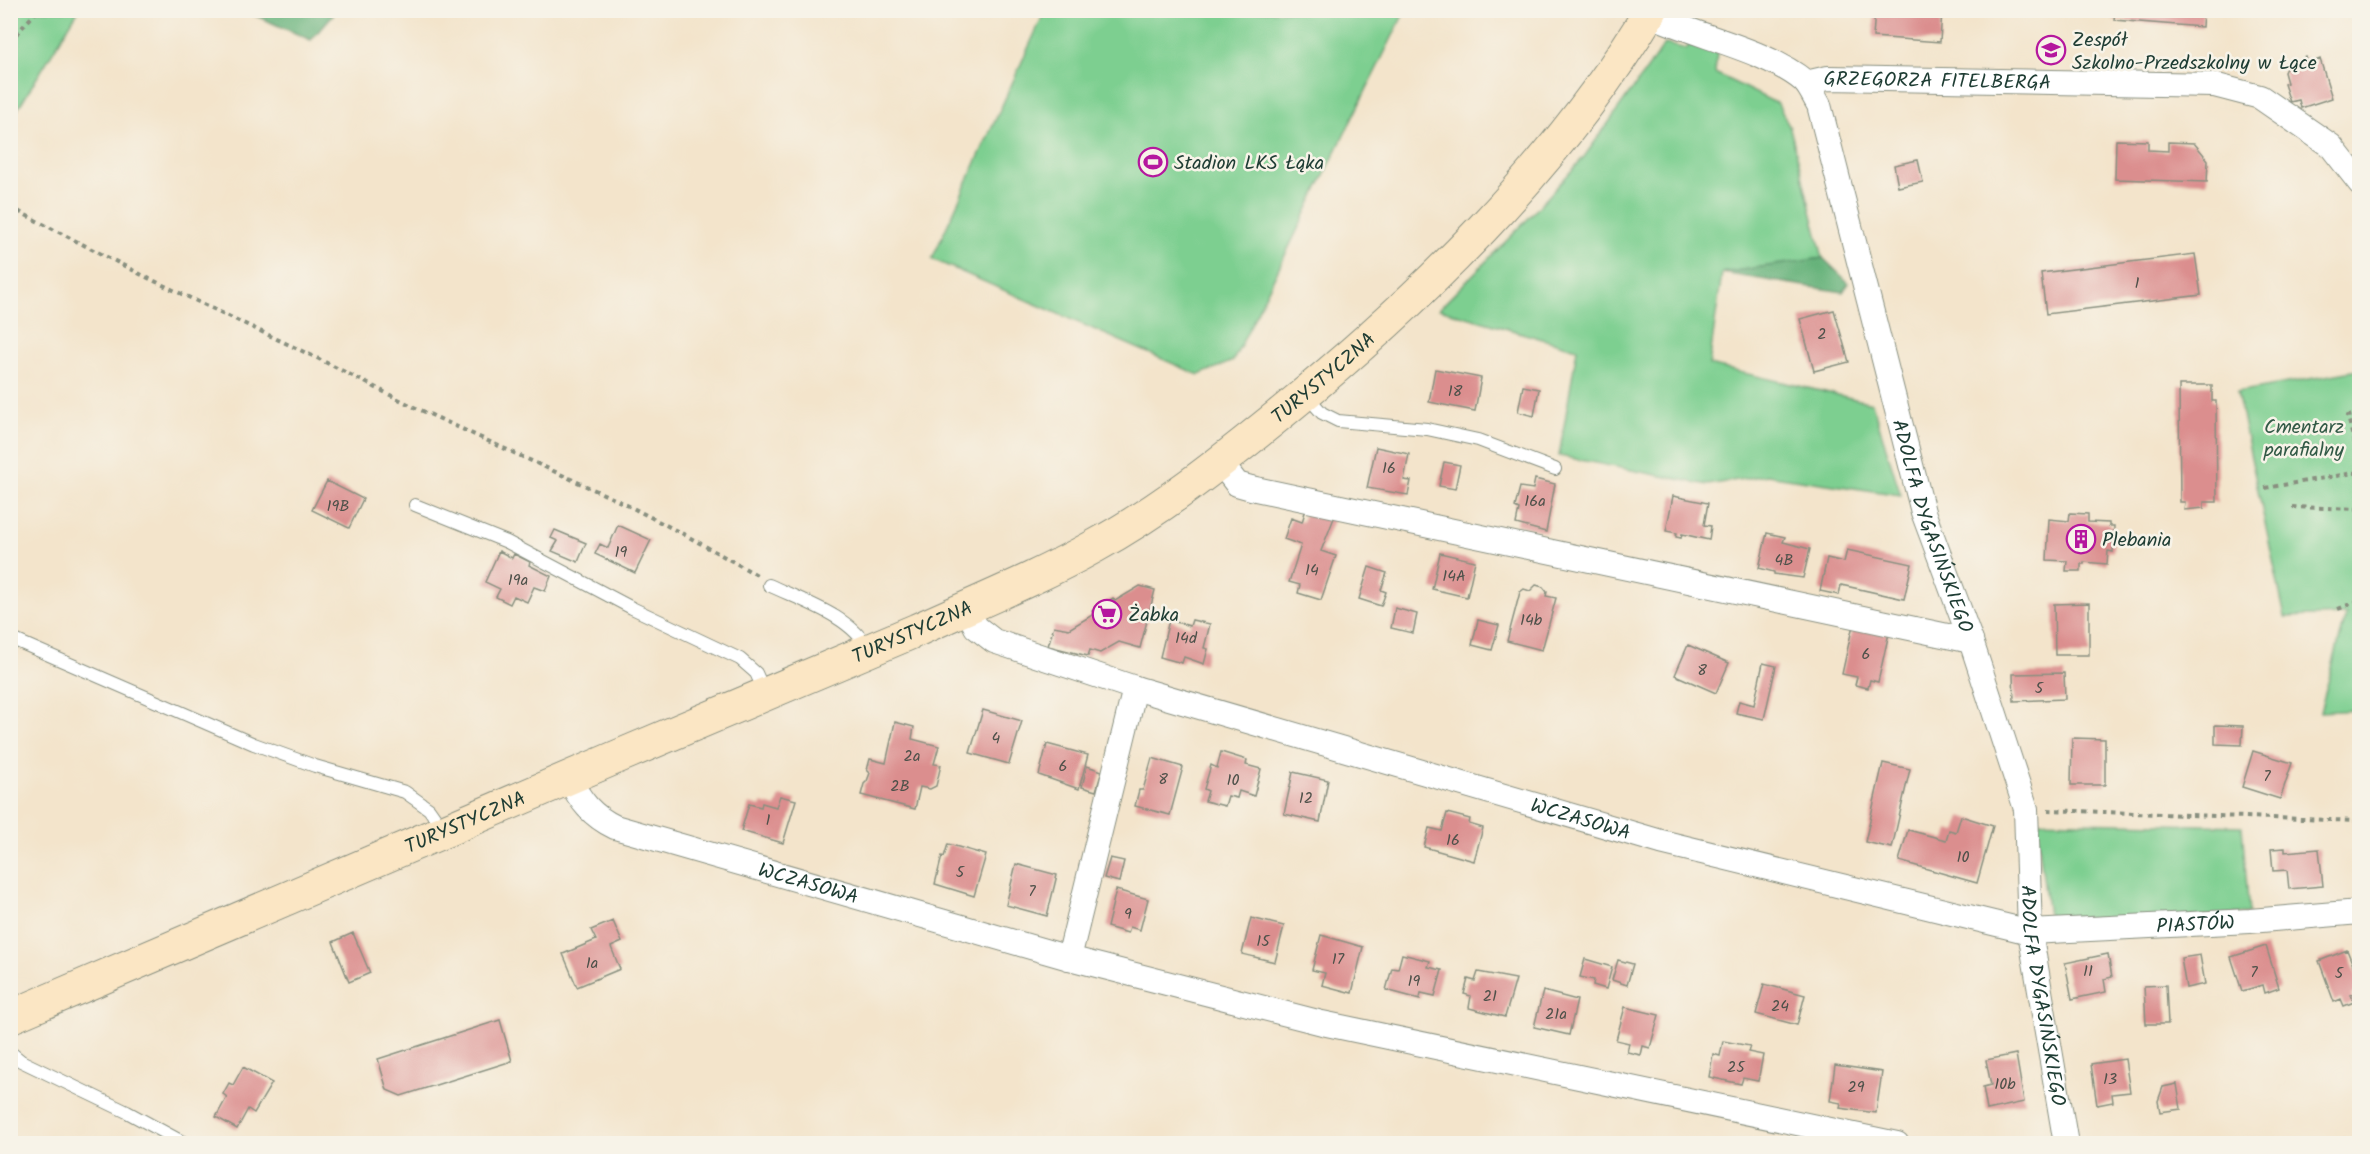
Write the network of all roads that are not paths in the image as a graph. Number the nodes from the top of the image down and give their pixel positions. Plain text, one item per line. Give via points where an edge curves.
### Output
1 (1650, 12) edge
2 (1806, 83) junction
3 (2360, 183) edge
4 (1305, 394) junction
5 (1220, 462) junction
6 (1555, 469) dead end
7 (415, 505) dead end
8 (769, 585) road end
9 (967, 608) junction
10 (10, 638) edge
11 (1971, 641) junction
12 (869, 651) junction
13 (1136, 688) junction
14 (766, 694) junction
15 (569, 778) junction
16 (444, 831) junction
17 (2360, 912) edge
18 (2030, 932) junction
19 (1070, 958) junction
20 (10, 1017) edge
21 (10, 1052) edge
22 (186, 1143) edge
23 (1897, 1143) edge
24 (2066, 1143) edge

1 - 2 street, ADOLFA DYGASIŃSKIEGO via 1683,29 1778,64
1 - 4 main road, TURYSTYCZNA via 1580,113 1487,222
2 - 3 street, GRZEGORZA FITELBERGA via 1828,78 2214,85 2260,98 2331,146
2 - 11 street, ADOLFA DYGASIŃSKIEGO via 1819,105 1923,512
4 - 5 main road, TURYSTYCZNA
4 - 6 lane via 1322,413 1338,421 1417,428 1478,440
5 - 9 main road, TURYSTYCZNA via 1094,547
5 - 11 street via 1237,484 1251,488
7 - 14 lane via 507,542 632,608 741,659 756,673
8 - 12 lane via 841,620 858,633
9 - 12 main road, TURYSTYCZNA
9 - 13 street, WCZASOWA via 976,627 993,641
10 - 16 lane via 254,744 405,792 429,809
11 - 18 street, ADOLFA DYGASIŃSKIEGO via 2026,809
12 - 14 main road, TURYSTYCZNA
13 - 18 street, WCZASOWA via 1661,842
13 - 19 street
14 - 15 main road, TURYSTYCZNA
15 - 16 main road, TURYSTYCZNA
15 - 19 street, WCZASOWA via 588,808 615,827
16 - 20 main road, TURYSTYCZNA
17 - 18 street, PIASTÓW
18 - 24 street, ADOLFA DYGASIŃSKIEGO
19 - 23 street, WCZASOWA via 1322,1023
21 - 22 lane

